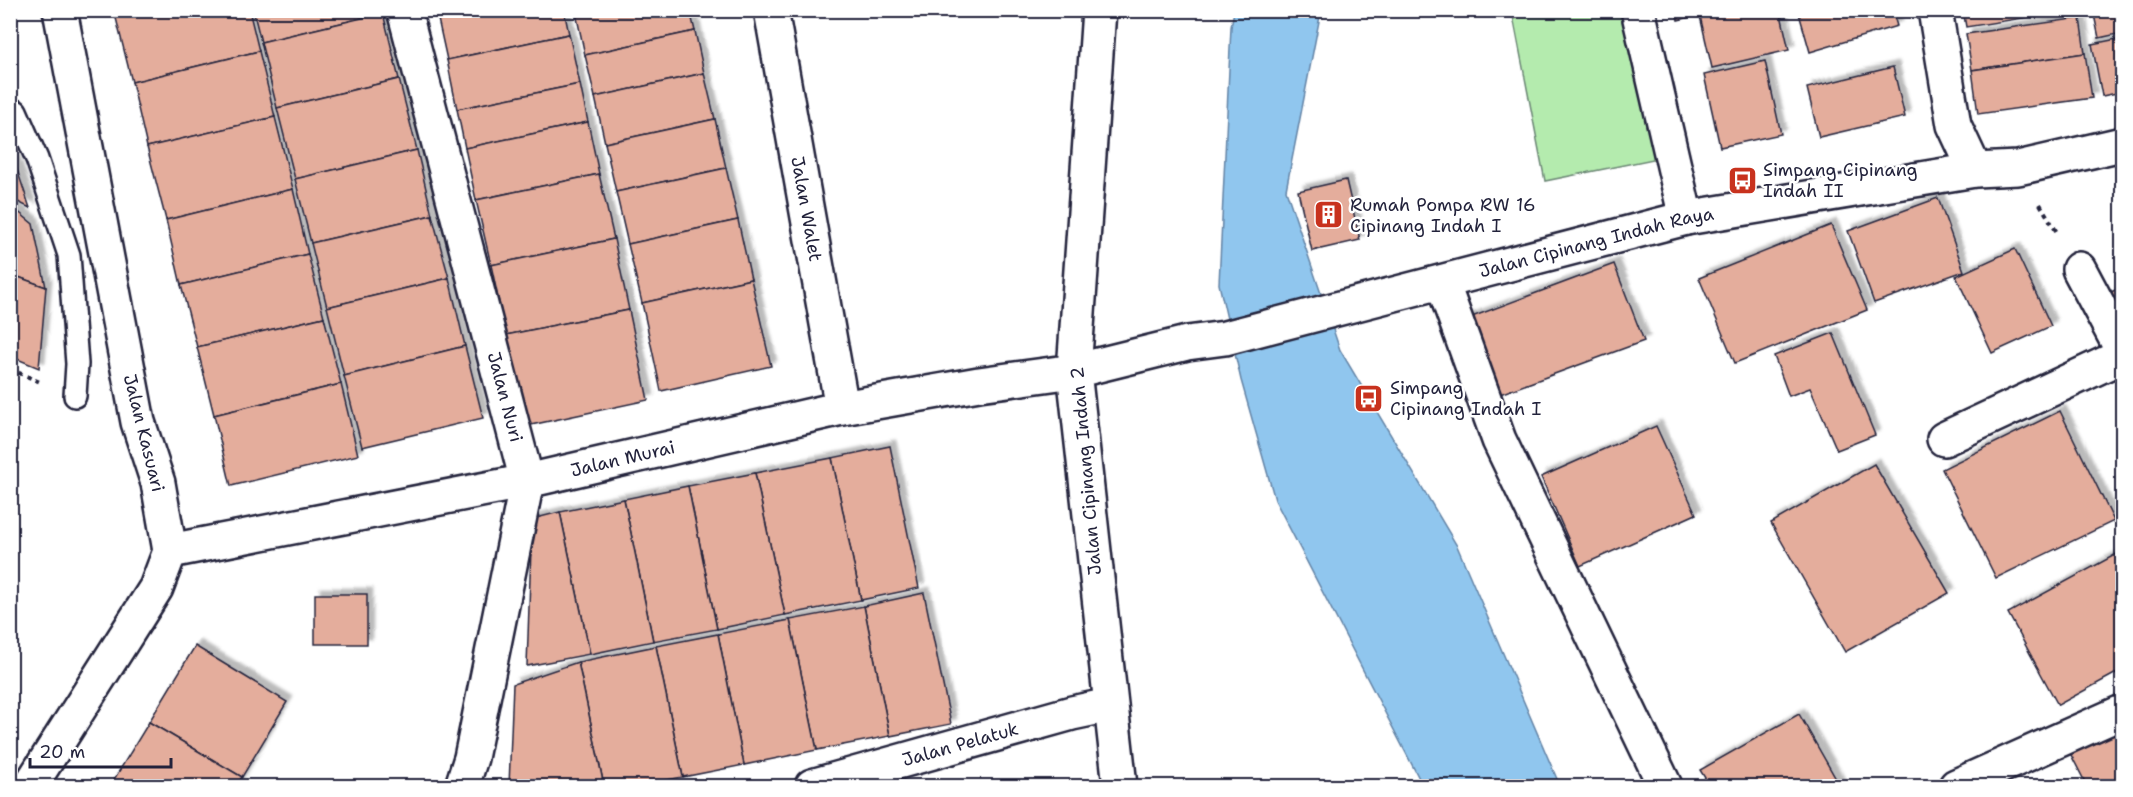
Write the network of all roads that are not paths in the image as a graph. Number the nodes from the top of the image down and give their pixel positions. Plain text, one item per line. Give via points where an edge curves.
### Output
1 (60, 10) edge
2 (404, 10) edge
3 (771, 10) edge
4 (1099, 10) edge
5 (1638, 10) edge
6 (1935, 10) edge
7 (10, 110) edge
8 (2122, 144) edge
9 (1975, 170) junction
10 (1686, 218) junction
11 (2079, 269) road end
12 (1442, 282) junction
13 (2122, 350) edge
14 (2122, 356) edge
15 (1074, 370) junction
16 (75, 396) dead end
17 (842, 408) junction
18 (1944, 440) dead end
19 (527, 481) junction
20 (170, 551) junction
21 (1110, 705) junction
22 (2122, 712) edge
23 (30, 786) edge
24 (462, 786) edge
25 (812, 786) edge
26 (1120, 786) edge
27 (1665, 786) edge
28 (1956, 786) edge

1 - 20 street, Jalan Kasuari via 138,422 158,483
2 - 19 street, Jalan Nuri
3 - 17 street, Jalan Walet
4 - 15 street, Jalan Cipinang Indah 2
5 - 10 street
6 - 9 street via 1954,125
7 - 16 lane via 16,111 37,159 69,255 77,364
8 - 9 street, Jalan Cipinang Indah Raya via 2018,168
9 - 10 street, Jalan Cipinang Indah Raya
10 - 12 street, Jalan Cipinang Indah Raya
11 - 13 street
12 - 15 street, Jalan Cipinang Indah Raya via 1225,338
12 - 27 street via 1499,440
14 - 18 street
15 - 17 street, Jalan Murai
15 - 21 street, Jalan Cipinang Indah 2
17 - 19 street, Jalan Murai
19 - 20 street, Jalan Murai
19 - 24 street, Jalan Nuri
20 - 23 street via 156,588
21 - 25 street, Jalan Pelatuk
21 - 26 street, Jalan Cipinang Indah 2
22 - 28 street

